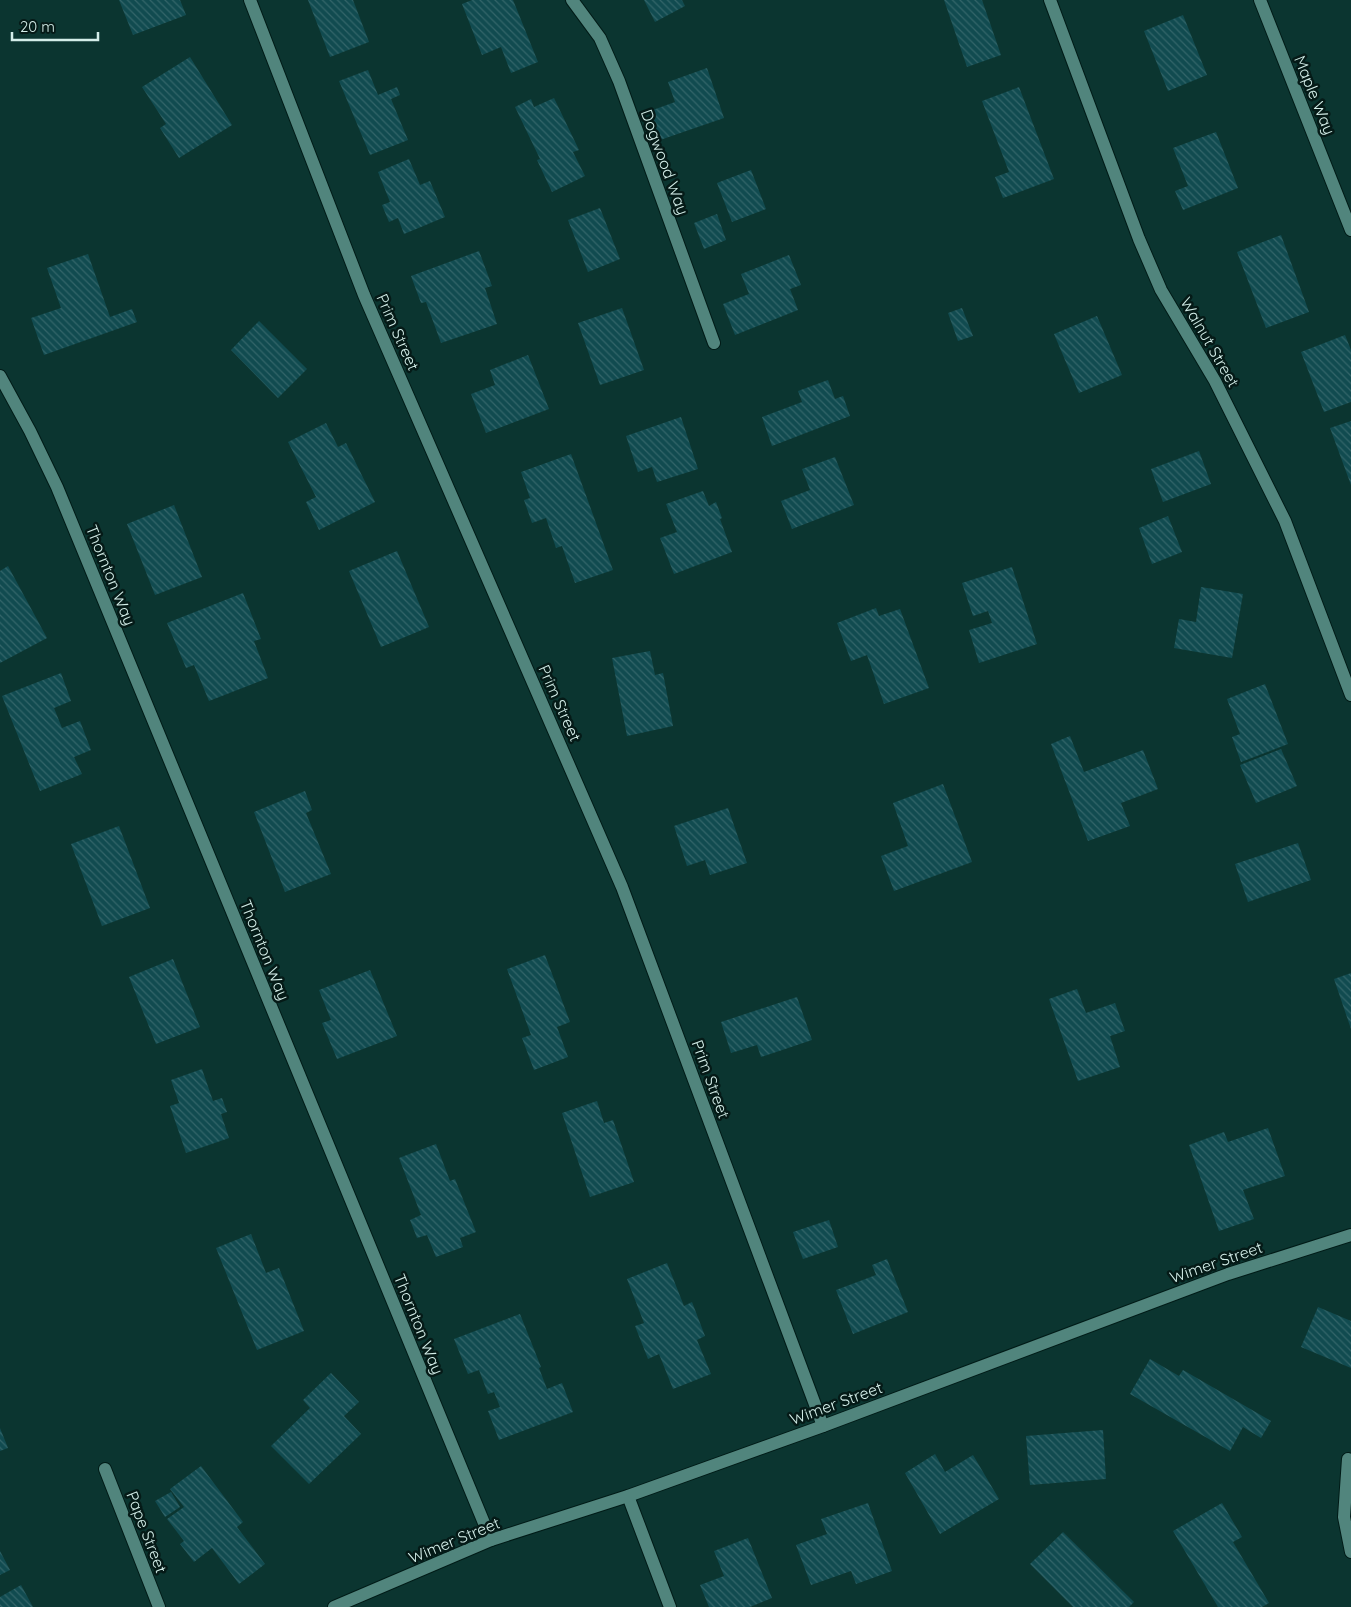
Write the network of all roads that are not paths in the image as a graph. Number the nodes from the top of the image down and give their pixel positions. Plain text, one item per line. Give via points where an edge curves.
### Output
1 (250, 0) edge
2 (572, 0) edge
3 (1050, 0) edge
4 (1260, 0) edge
5 (1351, 230) edge
6 (714, 343) dead end
7 (0, 376) edge
8 (1351, 695) edge
9 (1351, 1235) edge
10 (823, 1426) junction
11 (1348, 1459) dead end
12 (105, 1469) dead end
13 (628, 1496) junction
14 (491, 1540) junction
15 (1351, 1552) edge
16 (158, 1607) edge
17 (334, 1607) edge
18 (670, 1607) edge

1 - 10 street, Prim Street via 364,295 622,887
2 - 6 street, Dogwood Way via 600,38 618,81
3 - 8 street, Walnut Street via 1161,290 1215,381 1284,522
4 - 5 street, Maple Way
7 - 14 street, Thornton Way via 57,487
9 - 10 street, Wimer Street via 1228,1274
10 - 13 street, Wimer Street
11 - 15 street via 1344,1517
12 - 16 street, Pape Street
13 - 14 street, Wimer Street
13 - 18 street
14 - 17 street, Wimer Street

